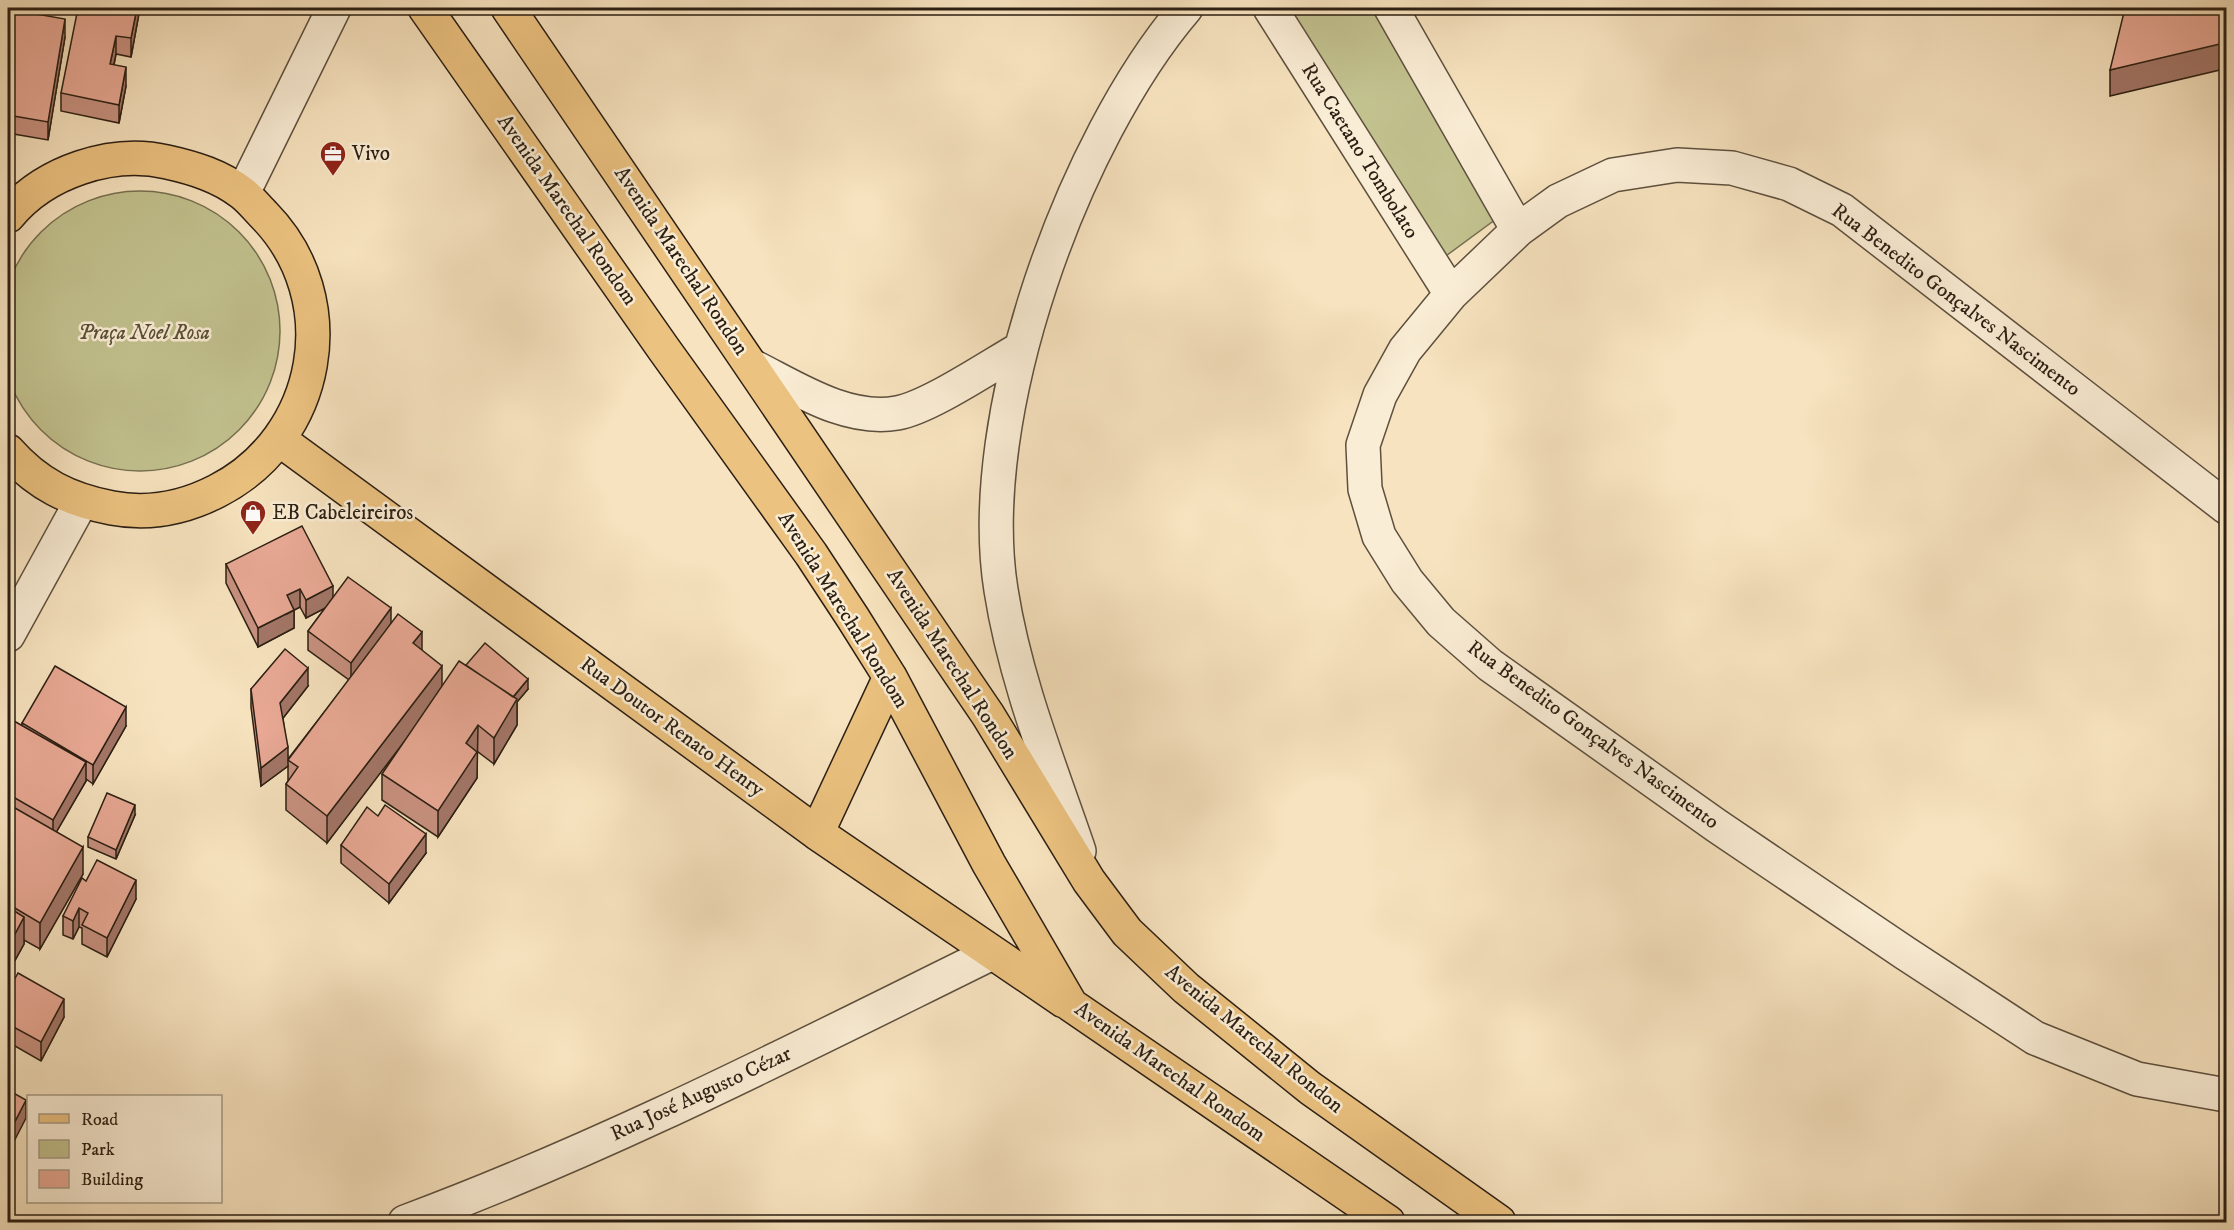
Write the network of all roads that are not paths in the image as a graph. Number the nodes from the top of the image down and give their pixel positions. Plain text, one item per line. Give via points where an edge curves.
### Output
1 (334, 8) edge
2 (425, 8) edge
3 (508, 8) edge
4 (1186, 8) edge
5 (1270, 8) edge
6 (1391, 8) edge
7 (243, 193) junction
8 (8, 216) edge
9 (1518, 230) junction
10 (1450, 294) junction
11 (1020, 349) junction
12 (754, 367) junction
13 (280, 440) junction
14 (8, 451) edge
15 (81, 502) junction
16 (2226, 507) edge
17 (8, 635) edge
18 (890, 677) junction
19 (817, 833) junction
20 (1089, 881) junction
21 (992, 953) junction
22 (1071, 1005) junction
23 (2226, 1095) edge
24 (405, 1222) edge
25 (1388, 1222) edge
26 (1499, 1222) edge

1 - 7 street
2 - 18 main road, Avenida Marechal Rondom via 811,554
3 - 12 main road, Avenida Marechal Rondon
4 - 11 street via 1135,76 1092,155
5 - 10 street, Rua Caetano Tombolato
6 - 9 street
7 - 8 main road via 200,170 153,158 105,160 59,176 19,202
7 - 13 main road via 281,233 306,282 314,337 309,370 305,391
9 - 10 street, Rua Benedito Gonçalves Nascimento
9 - 16 street, Rua Benedito Gonçalves Nascimento via 1558,201 1613,175 1677,165 1732,168 1789,184 1842,210
10 - 23 street, Rua Benedito Gonçalves Nascimento via 1405,350 1380,395 1363,445 1365,489 1379,536 1407,581 1441,622 1490,665 1717,826 2035,1038 2137,1079
11 - 12 street via 924,403 898,413 853,410 826,402
11 - 20 street via 1004,433 996,517 1001,590 1022,682
12 - 20 main road, Avenida Marechal Rondon via 987,716
13 - 15 main road via 240,479 191,504 136,512
13 - 19 main road, Rua Doutor Renato Henry
14 - 15 main road via 27,473
15 - 17 street
18 - 19 main road
18 - 22 main road, Avenida Marechal Rondom via 989,864
19 - 21 main road, Rua Doutor Renato Henry
20 - 26 main road, Avenida Marechal Rondon via 1127,932 1186,988 1310,1088
21 - 22 main road, Rua Doutor Renato Henry
21 - 24 street, Rua José Augusto Cézar via 588,1147
22 - 25 main road, Avenida Marechal Rondom

